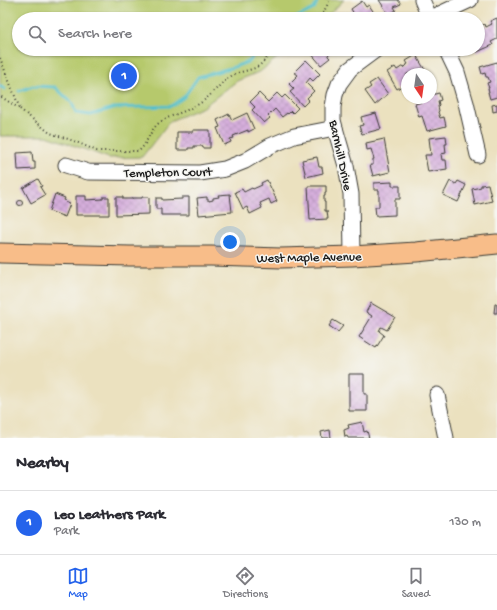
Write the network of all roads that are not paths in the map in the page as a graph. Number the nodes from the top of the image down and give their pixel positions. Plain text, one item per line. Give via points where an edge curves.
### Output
1 (422, 0) edge
2 (470, 0) edge
3 (427, 12) edge
4 (445, 12) edge
5 (368, 56) edge
6 (449, 56) edge
7 (335, 128) junction
8 (478, 155) dead end
9 (66, 165) dead end
10 (497, 244) edge
11 (0, 253) edge
12 (352, 256) junction
13 (437, 395) dead end
14 (446, 438) edge

1 - 3 street
2 - 4 street
5 - 7 street, Barnhill Drive via 350,69 339,84 333,107
6 - 8 street via 466,102
7 - 9 street, Templeton Court via 294,136 245,161 210,172 88,172
7 - 12 street, Barnhill Drive via 351,194
10 - 12 main road, West Maple Avenue
11 - 12 main road, West Maple Avenue via 281,258
13 - 14 street

